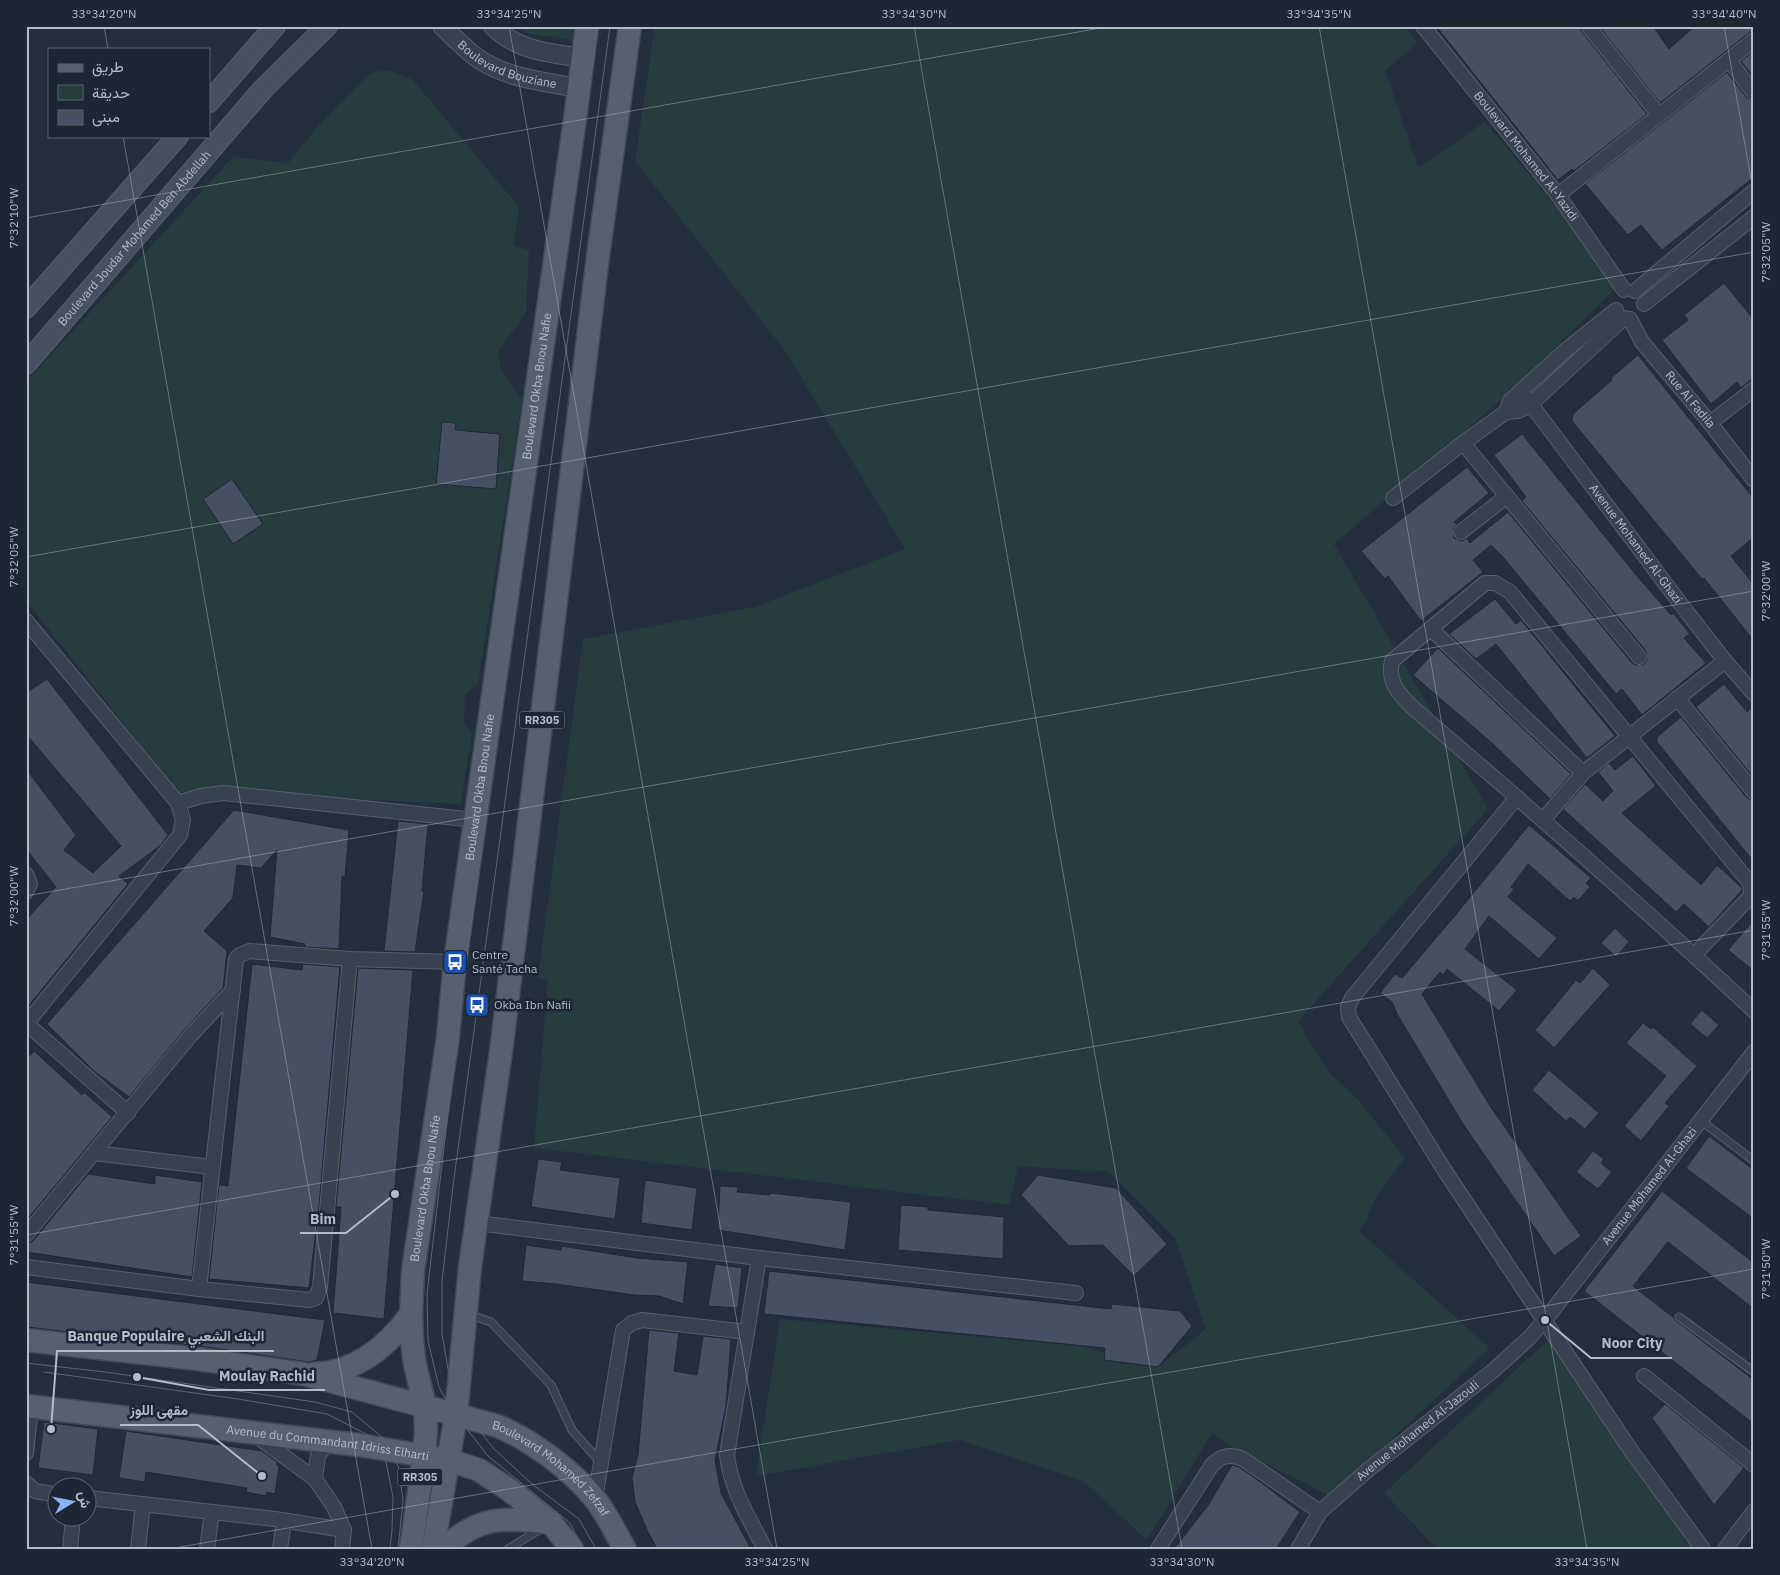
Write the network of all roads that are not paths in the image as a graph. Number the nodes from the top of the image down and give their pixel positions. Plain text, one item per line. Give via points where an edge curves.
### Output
1 (276, 26) edge
2 (327, 26) edge
3 (442, 26) edge
4 (492, 26) edge
5 (587, 26) edge
6 (630, 26) edge
7 (1423, 26) edge
8 (1588, 26) edge
9 (1754, 40) edge
10 (582, 58) junction
11 (1729, 60) junction
12 (579, 88) junction
13 (1754, 93) edge
14 (210, 101) edge
15 (1659, 115) junction
16 (176, 138) edge
17 (1754, 191) edge
18 (1558, 196) junction
19 (1754, 217) edge
20 (1630, 290) junction
21 (1644, 304) junction
22 (26, 308) edge
23 (1623, 316) junction
24 (26, 364) edge
25 (1754, 389) edge
26 (1521, 391) junction
27 (1530, 405) junction
28 (1506, 412) junction
29 (1710, 423) junction
30 (1463, 443) junction
31 (1754, 480) edge
32 (1506, 496) junction
33 (1393, 498) dead end
34 (1461, 532) dead end
35 (26, 621) edge
36 (1431, 629) junction
37 (1639, 657) dead end
38 (1725, 661) junction
39 (1754, 694) edge
40 (1677, 698) junction
41 (1629, 735) junction
42 (1582, 773) junction
43 (1754, 792) edge
44 (1517, 797) junction
45 (178, 803) junction
46 (475, 820) junction
47 (1543, 820) junction
48 (26, 874) edge
49 (26, 892) edge
50 (1694, 955) junction
51 (350, 959) junction
52 (455, 962) junction
53 (233, 990) junction
54 (1754, 1011) edge
55 (26, 1024) edge
56 (1754, 1052) edge
57 (128, 1112) junction
58 (1700, 1120) junction
59 (94, 1153) junction
60 (1754, 1162) edge
61 (212, 1167) junction
62 (477, 1223) junction
63 (26, 1235) edge
64 (760, 1258) junction
65 (26, 1268) edge
66 (199, 1289) junction
67 (1076, 1292) dead end
68 (411, 1314) junction
69 (465, 1314) junction
70 (1679, 1317) dead end
71 (1545, 1320) junction
72 (747, 1332) junction
73 (26, 1340) edge
74 (460, 1369) junction
75 (1754, 1372) edge
76 (304, 1374) junction
77 (1644, 1376) dead end
78 (28, 1406) edge
79 (425, 1406) junction
80 (456, 1415) junction
81 (498, 1426) junction
82 (253, 1433) junction
83 (329, 1442) junction
84 (26, 1453) edge
85 (424, 1456) junction
86 (449, 1460) junction
87 (601, 1463) junction
88 (1754, 1466) edge
89 (315, 1479) junction
90 (27, 1486) edge
91 (48, 1493) edge
92 (98, 1499) edge
93 (595, 1499) junction
94 (144, 1504) junction
95 (1754, 1511) edge
96 (212, 1512) junction
97 (1320, 1512) junction
98 (284, 1521) junction
99 (551, 1523) junction
100 (72, 1528) edge
101 (344, 1530) junction
102 (70, 1549) edge
103 (138, 1549) edge
104 (207, 1549) edge
105 (280, 1549) edge
106 (342, 1549) edge
107 (411, 1549) edge
108 (433, 1549) edge
109 (445, 1549) edge
110 (508, 1549) edge
111 (572, 1549) edge
112 (625, 1549) edge
113 (765, 1549) edge
114 (1158, 1549) edge
115 (1298, 1549) edge
116 (1703, 1549) edge
117 (1725, 1549) edge

1 - 14 main road
2 - 24 main road, Boulevard Joudar Mohamed Ben Abdellah via 264,88
3 - 12 street, Boulevard Bouziane via 490,66 519,76
4 - 10 street, Boulevard Bouziane via 515,43 533,50
5 - 10 main road, Boulevard Okba Bnou Nafie / RR305
6 - 62 main road, RR305
7 - 18 street, Boulevard Mohamed Al-Yazidi
8 - 15 street
9 - 11 street
10 - 12 main road, Boulevard Okba Bnou Nafie / RR305
11 - 13 street
11 - 15 street
12 - 46 main road, Boulevard Okba Bnou Nafie / RR305
15 - 18 street
16 - 22 main road
17 - 20 street
18 - 20 street, Boulevard Mohamed Al-Yazidi
19 - 21 street
20 - 21 street via 1642,297
20 - 23 street via 1616,298
21 - 23 street via 1638,316
23 - 26 street via 1566,350
23 - 27 street
23 - 29 street, Rue Al Fadila
25 - 29 street
26 - 27 street, Avenue Mohamed Al-Ghazi
26 - 28 street via 1510,401
27 - 28 street
27 - 38 street, Avenue Mohamed Al-Ghazi
28 - 30 street
29 - 31 street, Rue Al Fadila
30 - 32 street
30 - 33 street
32 - 34 street
32 - 37 street
35 - 45 street
36 - 41 street via 1485,583 1502,586
36 - 42 street
36 - 44 street via 1392,660 1391,678 1413,708
38 - 39 street, Avenue Mohamed Al-Ghazi
38 - 40 street
40 - 41 street
40 - 43 street
41 - 42 street
41 - 50 street via 1750,883 1749,898
42 - 47 street
44 - 47 street
44 - 71 street via 1352,998 1348,1007 1349,1017 1445,1171
45 - 46 street via 224,793
45 - 55 street via 183,820 180,835
46 - 52 main road, Boulevard Okba Bnou Nafie / RR305
47 - 50 street
48 - 49 street via 30,884
50 - 54 street
51 - 52 street
51 - 53 street via 249,950 236,959
51 - 66 street via 321,1277 316,1298
52 - 68 main road, Boulevard Okba Bnou Nafie / RR305 via 448,1037 413,1271
53 - 57 street via 190,1036
53 - 61 street
55 - 57 street
56 - 58 street, Avenue Mohamed Al-Ghazi
57 - 59 street
58 - 60 lane
58 - 71 street, Avenue Mohamed Al-Ghazi
59 - 61 street
59 - 63 street
61 - 66 street
62 - 64 street
62 - 69 main road, RR305
64 - 67 street
64 - 72 street
65 - 66 street
68 - 76 main road via 383,1347 364,1360 323,1374
68 - 79 main road, Boulevard Okba Bnou Nafie / RR305 via 415,1364
69 - 74 main road, RR305
69 - 87 lane via 491,1322 552,1385 572,1430
70 - 75 lane
71 - 97 street, Avenue Mohamed Al-Jazouli via 1494,1370 1376,1463
71 - 116 street via 1632,1452
72 - 87 street via 642,1320 623,1330
72 - 113 street via 727,1455 734,1489
73 - 76 main road
74 - 80 main road, RR305
74 - 81 main road via 472,1402 479,1412
76 - 79 main road
77 - 88 street
78 - 82 main road, Avenue du Commandant Idriss Elharti
78 - 84 street
79 - 80 main road
79 - 85 main road, Boulevard Okba Bnou Nafie / RR305
80 - 81 main road, Boulevard Mohamed Zefzaf
80 - 86 main road, RR305
81 - 93 main road, Boulevard Mohamed Zefzaf via 517,1434 565,1469
82 - 83 main road, Avenue du Commandant Idriss Elharti
82 - 89 street
83 - 85 main road, Avenue du Commandant Idriss Elharti
83 - 89 street via 318,1455
85 - 86 main road, Avenue du Commandant Idriss Elharti
85 - 107 main road, Boulevard Okba Bnou Nafie / RR305
86 - 99 main road via 479,1470 508,1488
86 - 108 main road, RR305
87 - 93 street
89 - 101 street via 334,1507
90 - 91 street
92 - 94 street
93 - 112 main road, Boulevard Mohamed Zefzaf
94 - 96 street
94 - 103 street
95 - 117 street
96 - 98 street
96 - 104 street
97 - 114 street via 1243,1459 1234,1456 1220,1458 1212,1465
97 - 115 street, Avenue Mohamed Al-Jazouli
98 - 101 street
98 - 105 street
99 - 109 main road via 502,1519 460,1534
99 - 110 lane
99 - 111 main road
100 - 102 street
101 - 106 street

